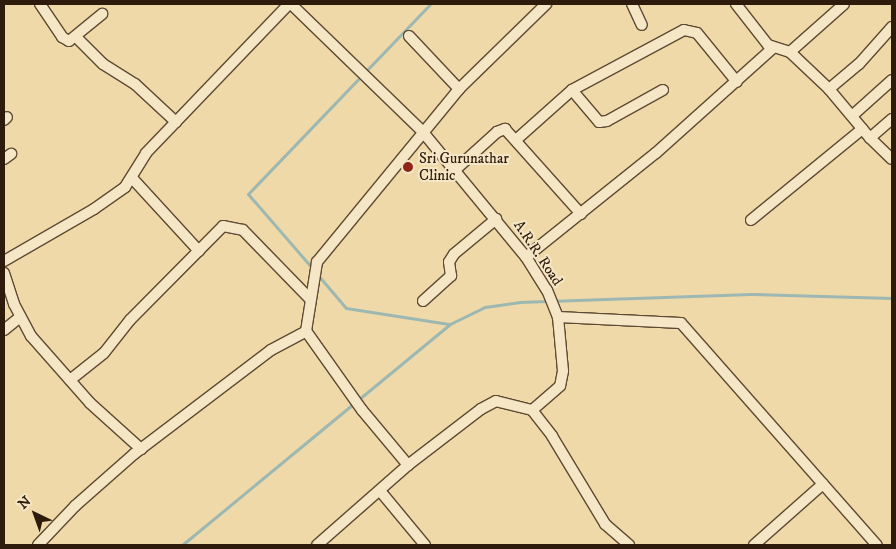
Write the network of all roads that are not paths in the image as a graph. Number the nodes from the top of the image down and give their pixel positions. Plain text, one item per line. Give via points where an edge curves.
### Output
1 (40, 4) edge
2 (290, 4) edge
3 (546, 4) edge
4 (632, 4) edge
5 (736, 4) edge
6 (838, 5) edge
7 (102, 14) dead end
8 (642, 24) dead end
9 (892, 27) edge
10 (409, 36) dead end
11 (76, 37) junction
12 (773, 48) junction
13 (790, 52) junction
14 (892, 80) edge
15 (737, 82) junction
16 (829, 88) junction
17 (459, 89) junction
18 (572, 90) junction
19 (663, 90) dead end
20 (853, 115) junction
21 (892, 118) edge
22 (176, 122) junction
23 (862, 129) junction
24 (422, 131) junction
25 (870, 138) junction
26 (517, 139) junction
27 (892, 159) edge
28 (455, 170) junction
29 (132, 178) junction
30 (581, 214) junction
31 (496, 219) junction
32 (751, 220) dead end
33 (199, 251) junction
34 (526, 257) junction
35 (4, 261) edge
36 (4, 273) edge
37 (310, 299) junction
38 (423, 301) dead end
39 (557, 314) junction
40 (20, 317) junction
41 (4, 330) edge
42 (306, 331) junction
43 (70, 380) junction
44 (532, 410) junction
45 (141, 449) junction
46 (408, 464) junction
47 (823, 484) junction
48 (381, 492) junction
49 (874, 542) edge
50 (38, 545) edge
51 (317, 545) edge
52 (425, 545) edge
53 (629, 545) edge
54 (754, 545) edge
55 (862, 545) edge

1 - 11 street via 66,40
2 - 22 street
2 - 24 street, A.R.R. Road
3 - 17 street
4 - 8 street
5 - 12 street
6 - 13 street
7 - 11 street
9 - 16 street via 859,64
10 - 17 street
11 - 22 street via 103,64 135,84
12 - 13 street
12 - 15 street
13 - 16 street
14 - 20 street
15 - 18 street via 697,33 689,28
15 - 30 street
16 - 20 street
17 - 24 street
18 - 19 street via 599,122 607,121
18 - 26 street
20 - 23 street
21 - 25 street
22 - 29 street via 138,164
23 - 25 street
23 - 32 street
24 - 28 street, A.R.R. Road
24 - 37 street via 317,262
25 - 27 street
26 - 28 street via 508,131 501,130
26 - 30 street
28 - 31 street, A.R.R. Road
29 - 33 street
29 - 35 street via 94,209
30 - 34 street
31 - 34 street, A.R.R. Road
31 - 38 street via 450,258 451,276
33 - 37 street via 223,226 243,230
33 - 43 street via 130,320 104,354
34 - 39 street, A.R.R. Road via 547,290
36 - 40 street
37 - 42 street
39 - 44 street, A.R.R. Road via 563,371 560,386
39 - 47 street via 681,323
40 - 41 street
40 - 43 street via 31,336
42 - 45 street via 271,350
42 - 46 street via 362,410
43 - 45 street
44 - 46 street via 506,402 488,404
44 - 53 street via 552,436 605,524
45 - 50 street via 75,506
46 - 48 street
47 - 49 street
47 - 54 street
48 - 51 street
48 - 52 street
49 - 55 street

